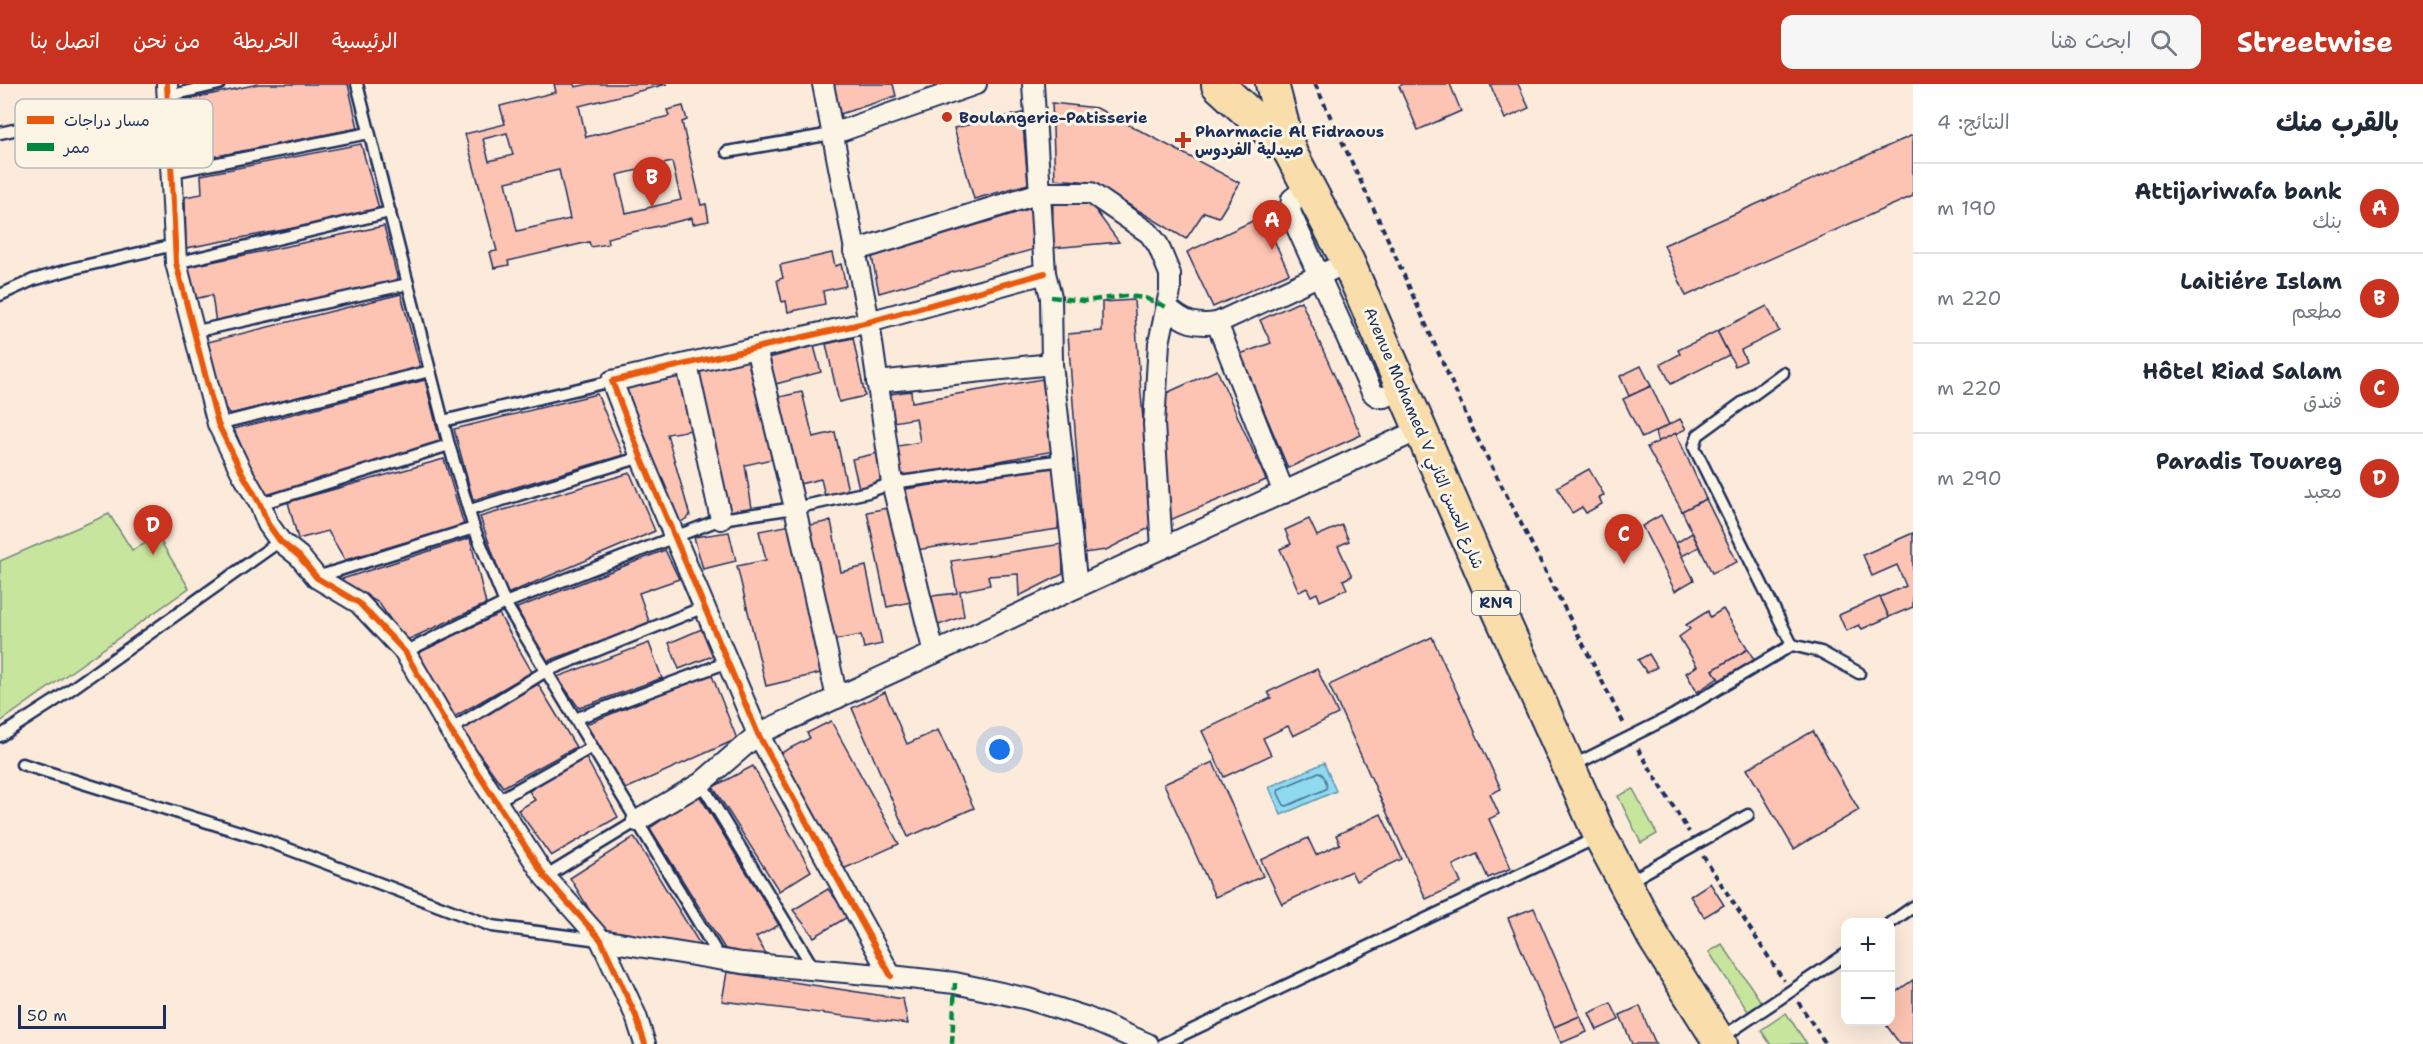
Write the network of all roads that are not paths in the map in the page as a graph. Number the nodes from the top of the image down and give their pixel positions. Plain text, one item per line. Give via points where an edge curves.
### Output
1 (219, 84) edge
2 (357, 84) edge
3 (823, 84) edge
4 (976, 84) edge
5 (1033, 84) edge
6 (1212, 84) edge
7 (1272, 84) edge
8 (168, 90) edge
9 (15, 130) edge
10 (0, 133) edge
11 (369, 134) junction
12 (832, 134) junction
13 (727, 152) dead end
14 (1290, 152) junction
15 (213, 164) edge
16 (172, 168) edge
17 (193, 168) edge
18 (172, 172) junction
19 (1310, 186) junction
20 (1041, 193) junction
21 (390, 212) junction
22 (854, 251) junction
23 (175, 254) junction
24 (1348, 262) junction
25 (1045, 273) junction
26 (1319, 274) junction
27 (408, 284) junction
28 (0, 295) edge
29 (1167, 307) junction
30 (869, 322) junction
31 (1217, 323) junction
32 (193, 332) junction
33 (756, 348) junction
34 (1052, 364) junction
35 (687, 365) junction
36 (430, 371) junction
37 (1784, 374) dead end
38 (612, 381) junction
39 (877, 382) junction
40 (1403, 387) junction
41 (443, 421) junction
42 (219, 424) junction
43 (1421, 429) junction
44 (449, 445) junction
45 (641, 457) junction
46 (1063, 460) junction
47 (892, 483) junction
48 (1284, 493) junction
49 (260, 504) junction
50 (795, 508) junction
51 (470, 510) junction
52 (721, 519) junction
53 (474, 528) junction
54 (674, 536) junction
55 (280, 541) junction
56 (1162, 548) junction
57 (317, 578) junction
58 (1077, 587) junction
59 (505, 603) junction
60 (704, 607) junction
61 (1792, 645) junction
62 (405, 652) junction
63 (934, 653) junction
64 (728, 662) junction
65 (546, 671) junction
66 (1859, 673) dead end
67 (837, 698) junction
68 (575, 719) junction
69 (450, 730) junction
70 (758, 734) junction
71 (0, 736) edge
72 (592, 747) junction
73 (22, 764) dead end
74 (1569, 768) junction
75 (701, 783) junction
76 (497, 801) junction
77 (1748, 815) dead end
78 (637, 821) junction
79 (1600, 836) junction
80 (545, 878) junction
81 (1625, 884) junction
82 (1913, 907) edge
83 (1895, 920) edge
84 (601, 940) junction
85 (1841, 957) edge
86 (720, 958) junction
87 (814, 969) junction
88 (891, 976) junction
89 (1720, 1042) edge
90 (645, 1044) edge
91 (1148, 1044) edge
92 (1163, 1044) edge

1 - 8 lane
2 - 11 lane
3 - 12 street
4 - 12 street
5 - 20 street
6 - 14 main road, Avenue Mohamed V شارع الحسن الثاني / RN9
7 - 14 main road, Avenue Mohamed V شارع الحسن الثاني / RN9
9 - 10 lane
11 - 15 lane
11 - 21 lane
12 - 13 lane
12 - 22 street
14 - 19 main road, Avenue Mohamed V شارع الحسن الثاني / RN9
16 - 18 street
17 - 18 lane
18 - 23 street
19 - 24 main road, Avenue Mohamed V شارع الحسن الثاني / RN9
19 - 26 street via 1296,195 1289,208
20 - 22 street
20 - 25 street
20 - 29 street via 1091,193 1149,233 1170,274
21 - 23 lane
21 - 27 lane
22 - 30 street
23 - 28 lane via 64,271
23 - 32 street
24 - 26 street
24 - 40 main road, Avenue Mohamed V شارع الحسن الثاني / RN9
25 - 30 street
25 - 34 street via 1051,297
26 - 31 street
26 - 40 street via 1372,392 1384,398
27 - 32 lane
27 - 36 lane
29 - 31 street via 1198,326
29 - 56 street via 1159,343 1154,424
30 - 33 street
30 - 39 street
31 - 48 street
32 - 42 street
33 - 35 street
33 - 50 street
34 - 39 street
34 - 46 street
35 - 38 street
35 - 52 street
36 - 41 lane
36 - 42 lane
37 - 61 lane via 1698,435 1694,447
38 - 41 lane
38 - 45 street
39 - 47 street
40 - 43 main road, Avenue Mohamed V شارع الحسن الثاني / RN9
41 - 44 lane
42 - 49 street
43 - 48 street
43 - 74 main road, Avenue Mohamed V شارع الحسن الثاني / RN9
44 - 49 lane
44 - 51 lane
45 - 51 lane
45 - 54 street
46 - 47 lane
46 - 58 street
47 - 50 lane
47 - 63 street
48 - 56 street
49 - 55 street
50 - 52 lane
50 - 67 street
51 - 53 lane
52 - 54 lane
53 - 57 lane
53 - 59 lane
54 - 59 lane
54 - 60 street
55 - 57 street
55 - 71 lane
56 - 58 street
57 - 62 street via 359,603
58 - 63 street
59 - 62 lane
59 - 65 lane
60 - 64 street
60 - 65 lane
61 - 66 lane via 1821,652
61 - 74 lane via 1672,716
62 - 69 street
63 - 67 street
64 - 68 lane
64 - 70 street
65 - 68 lane
65 - 69 lane
67 - 70 street
68 - 72 lane
69 - 76 street
70 - 75 street
70 - 88 street
72 - 76 lane
72 - 78 lane
73 - 84 lane via 262,839 492,926
74 - 79 main road, Avenue Mohamed V شارع الحسن الثاني / RN9
75 - 78 street
75 - 87 lane
76 - 80 street
77 - 81 lane
78 - 80 lane
78 - 86 lane
79 - 81 main road, Avenue Mohamed V شارع الحسن الثاني / RN9
79 - 92 lane
80 - 84 street
81 - 89 main road, Avenue Mohamed V شارع الحسن الثاني / RN9
82 - 83 lane
84 - 86 street
84 - 90 street
85 - 89 lane
86 - 87 street
87 - 88 street
88 - 91 street via 1028,999 1085,1017

